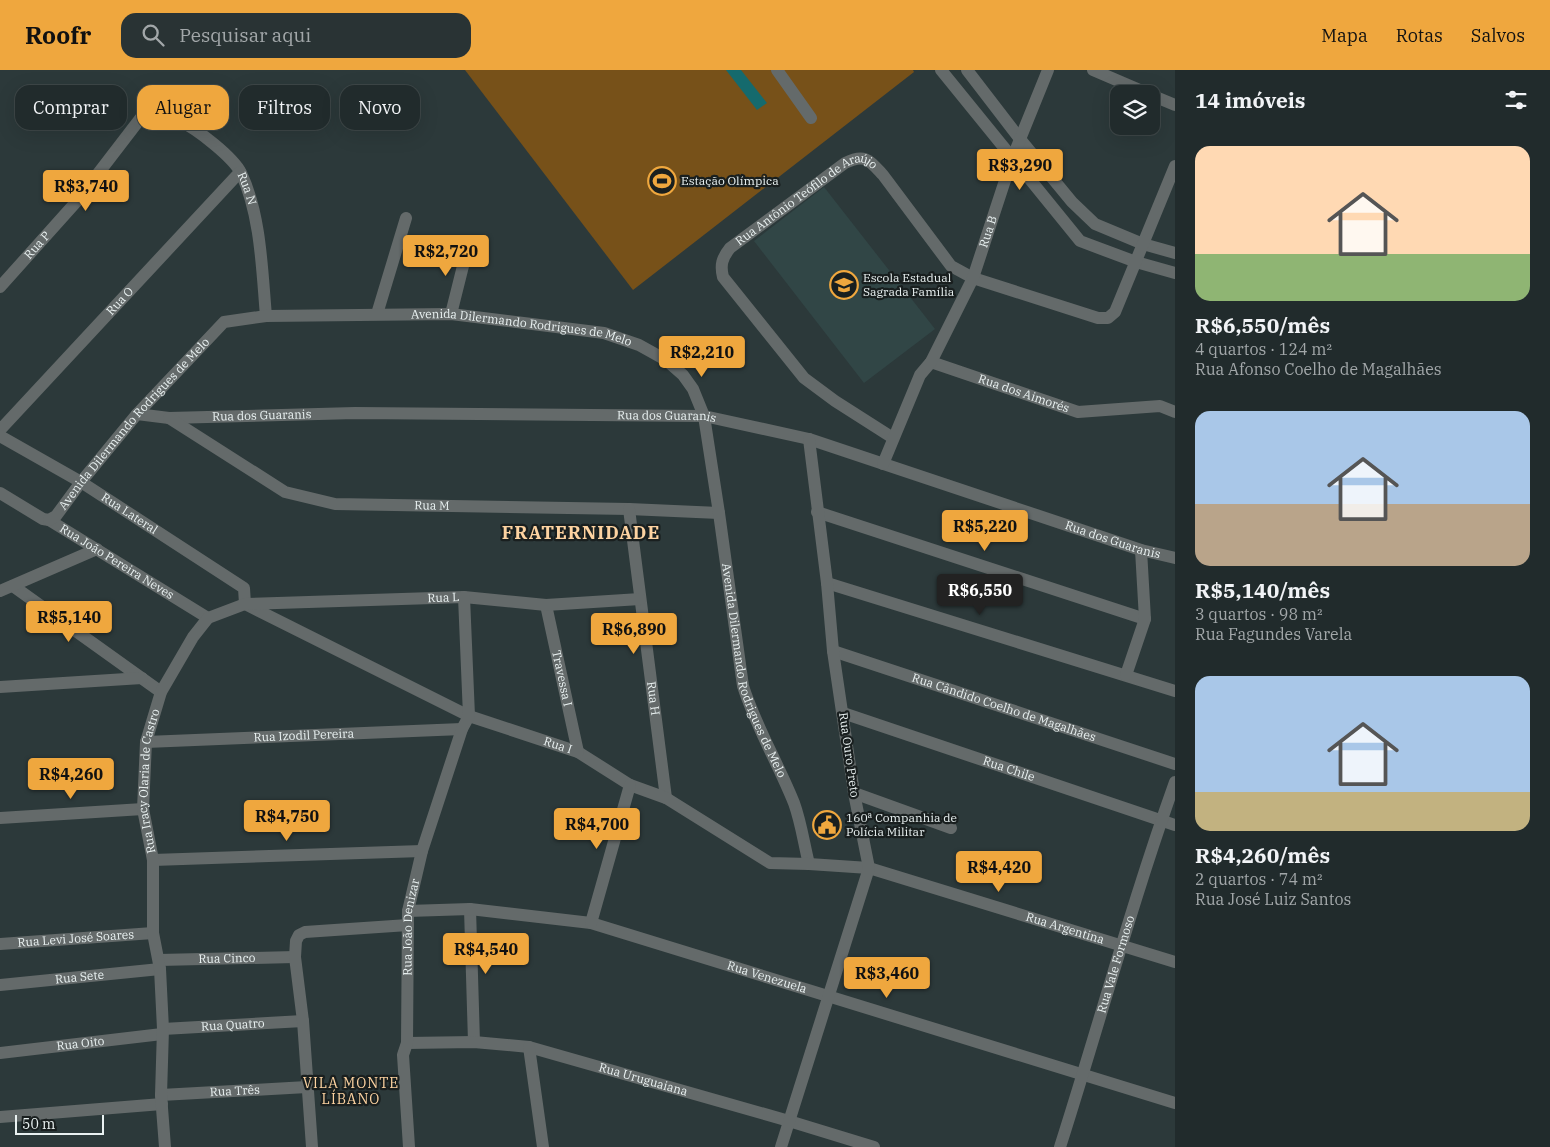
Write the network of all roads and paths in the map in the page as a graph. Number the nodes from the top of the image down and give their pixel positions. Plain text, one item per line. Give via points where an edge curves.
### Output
1 (777, 70) edge
2 (941, 70) edge
3 (967, 70) edge
4 (1048, 70) edge
5 (1093, 70) edge
6 (1129, 85) edge
7 (1160, 98) edge
8 (1175, 105) edge
9 (812, 118) dead end
10 (137, 122) edge
11 (195, 130) edge
12 (1020, 139) junction
13 (1012, 159) junction
14 (1175, 166) edge
15 (240, 172) junction
16 (406, 218) dead end
17 (1143, 244) junction
18 (468, 246) dead end
19 (1175, 253) edge
20 (1136, 262) junction
21 (1175, 273) edge
22 (973, 278) junction
23 (0, 287) edge
24 (377, 314) junction
25 (451, 314) junction
26 (266, 316) junction
27 (931, 362) junction
28 (1175, 412) edge
29 (137, 414) junction
30 (704, 416) junction
31 (169, 418) junction
32 (0, 430) edge
33 (0, 436) edge
34 (894, 438) junction
35 (809, 439) junction
36 (883, 464) junction
37 (81, 482) junction
38 (0, 494) edge
39 (629, 508) junction
40 (817, 512) junction
41 (719, 513) junction
42 (50, 520) junction
43 (97, 549) junction
44 (1141, 550) junction
45 (1175, 558) edge
46 (826, 583) junction
47 (13, 586) junction
48 (0, 591) edge
49 (464, 597) junction
50 (640, 599) junction
51 (245, 604) junction
52 (546, 605) junction
53 (208, 618) junction
54 (1145, 619) junction
55 (833, 651) junction
56 (1126, 675) junction
57 (142, 678) junction
58 (0, 687) edge
59 (1175, 691) edge
60 (161, 692) junction
61 (843, 713) junction
62 (469, 716) junction
63 (462, 729) junction
64 (146, 742) junction
65 (578, 752) junction
66 (1175, 764) edge
67 (1175, 782) edge
68 (630, 785) junction
69 (854, 793) junction
70 (666, 798) junction
71 (143, 809) junction
72 (0, 818) edge
73 (1161, 820) junction
74 (1175, 825) edge
75 (951, 828) dead end
76 (422, 851) junction
77 (152, 860) junction
78 (809, 864) junction
79 (869, 868) junction
80 (470, 909) junction
81 (408, 912) junction
82 (591, 923) junction
83 (408, 925) junction
84 (153, 933) junction
85 (0, 944) edge
86 (1120, 945) junction
87 (295, 957) junction
88 (1175, 962) edge
89 (160, 965) junction
90 (0, 985) edge
91 (828, 995) junction
92 (303, 1021) junction
93 (162, 1032) junction
94 (474, 1042) junction
95 (407, 1043) junction
96 (529, 1047) junction
97 (0, 1053) edge
98 (1083, 1075) junction
99 (307, 1086) junction
100 (162, 1099) junction
101 (1175, 1103) edge
102 (0, 1117) edge
103 (789, 1120) junction
104 (165, 1147) edge
105 (312, 1147) edge
106 (409, 1147) edge
107 (543, 1147) edge
108 (781, 1147) edge
109 (874, 1147) edge
110 (1060, 1147) edge

1 - 9 street
2 - 13 street
3 - 12 street
4 - 12 street, Rua B
5 - 6 street
7 - 8 street
10 - 23 street, Rua P via 77,201
11 - 15 street, Rua N via 222,151
12 - 13 street, Rua B
12 - 17 street via 1072,202 1096,224
13 - 20 street via 1080,241
13 - 22 street, Rua B
14 - 17 street, Rua Antônio Teófilo de Araújo
15 - 26 street, Rua N via 250,199 260,246
15 - 32 street, Rua O
16 - 24 street
17 - 19 street
17 - 20 street, Rua Antônio Teófilo de Araújo
18 - 25 street
20 - 21 street
20 - 22 street, Rua Antônio Teófilo de Araújo via 1115,312 1108,318 1098,318
22 - 27 street, Rua B
22 - 34 street, Rua Antônio Teófilo de Araújo via 950,266 883,175 873,164 856,157 725,254 720,266 723,277 804,378
24 - 25 street, Avenida Dilermando Rodrigues de Melo
24 - 26 street, Avenida Dilermando Rodrigues de Melo
25 - 30 street, Avenida Dilermando Rodrigues de Melo via 604,333 639,346 666,360 683,375 693,389
26 - 29 street, Avenida Dilermando Rodrigues de Melo via 224,322
27 - 28 street, Rua dos Aimorés via 1078,412 1160,406
27 - 34 street, Rua B via 920,375
29 - 31 street, Rua dos Guaranis
29 - 37 street, Avenida Dilermando Rodrigues de Melo
30 - 31 street, Rua dos Guaranis via 355,413
30 - 35 street, Rua dos Guaranis
30 - 41 street, Avenida Dilermando Rodrigues de Melo
31 - 39 street, Rua M via 285,492 335,504
33 - 37 street, Rua Lateral
34 - 36 street, Rua B
35 - 36 street, Rua dos Guaranis
35 - 40 street, Rua Ouro Preto
36 - 44 street, Rua dos Guaranis
37 - 42 street, Avenida Dilermando Rodrigues de Melo
37 - 51 street, Rua Lateral via 244,588
38 - 42 street, Rua João Pereira Neves
39 - 41 street, Rua M
39 - 50 street, Rua H
40 - 46 street, Rua Ouro Preto
40 - 54 street
41 - 78 street, Avenida Dilermando Rodrigues de Melo via 742,686 751,713 795,806
42 - 43 street, Rua João Pereira Neves
43 - 47 street
43 - 53 street, Rua João Pereira Neves
44 - 45 street, Rua dos Guaranis
44 - 54 street
46 - 55 street, Rua Ouro Preto
46 - 56 street
47 - 48 street
47 - 57 street
49 - 51 street, Rua L
49 - 52 street, Rua L
49 - 62 street
50 - 52 street, Rua L
50 - 70 street, Rua H
51 - 53 street
51 - 62 street, Rua I
52 - 65 street, Travessa I
53 - 60 street, Rua Iracy Olaria de Castro
54 - 56 street
55 - 61 street, Rua Ouro Preto
55 - 66 street, Rua Cândido Coelho de Magalhães
56 - 59 street
57 - 58 street
57 - 60 street
60 - 64 street, Rua Iracy Olaria de Castro
61 - 69 street, Rua Ouro Preto
61 - 73 street, Rua Chile
62 - 63 street, Rua João Denizar
62 - 65 street, Rua I
63 - 64 street, Rua Izodil Pereira
63 - 76 street, Rua João Denizar
64 - 71 street, Rua Iracy Olaria de Castro
65 - 68 street, Rua I
67 - 73 street, Rua Vale Formoso
68 - 70 street, Rua I
68 - 82 street
69 - 75 street
69 - 79 street, Rua Ouro Preto
70 - 78 street, Rua I via 770,863
71 - 72 street
71 - 77 street, Rua Iracy Olaria de Castro
73 - 74 street, Rua Chile
73 - 86 street, Rua Vale Formoso
76 - 77 street
76 - 81 street, Rua João Denizar
77 - 84 street, Rua Iracy Olaria de Castro
78 - 79 street, Rua I
79 - 86 street, Rua Argentina
79 - 91 street, Rua Ouro Preto
80 - 81 street, Rua Venezuela
80 - 82 street, Rua Venezuela
80 - 94 street
81 - 83 street, Rua João Denizar
82 - 91 street, Rua Venezuela
83 - 87 street via 305,932 296,941
83 - 95 street, Rua João Denizar
84 - 85 street, Rua Levi José Soares
84 - 89 street, Rua Iracy Olaria de Castro
86 - 88 street, Rua Argentina
86 - 98 street, Rua Vale Formoso
87 - 89 street, Rua Cinco
87 - 92 street
89 - 90 street, Rua Sete
89 - 93 street, Rua Iracy Olaria de Castro
91 - 98 street, Rua Venezuela
91 - 103 street, Rua Ouro Preto
92 - 93 street, Rua Quatro
92 - 99 street
93 - 97 street, Rua Oito
93 - 100 street, Rua Iracy Olaria de Castro
94 - 95 street, Rua Uruguaiana
94 - 96 street, Rua Uruguaiana
95 - 106 street, Rua João Denizar via 403,1055
96 - 103 street, Rua Uruguaiana
96 - 107 street
98 - 101 street, Rua Venezuela
98 - 110 street, Rua Vale Formoso
99 - 100 street, Rua Três
99 - 105 street
100 - 102 street, Rua Três
100 - 104 street, Rua Iracy Olaria de Castro
103 - 108 street, Rua Ouro Preto
103 - 109 street, Rua Uruguaiana

